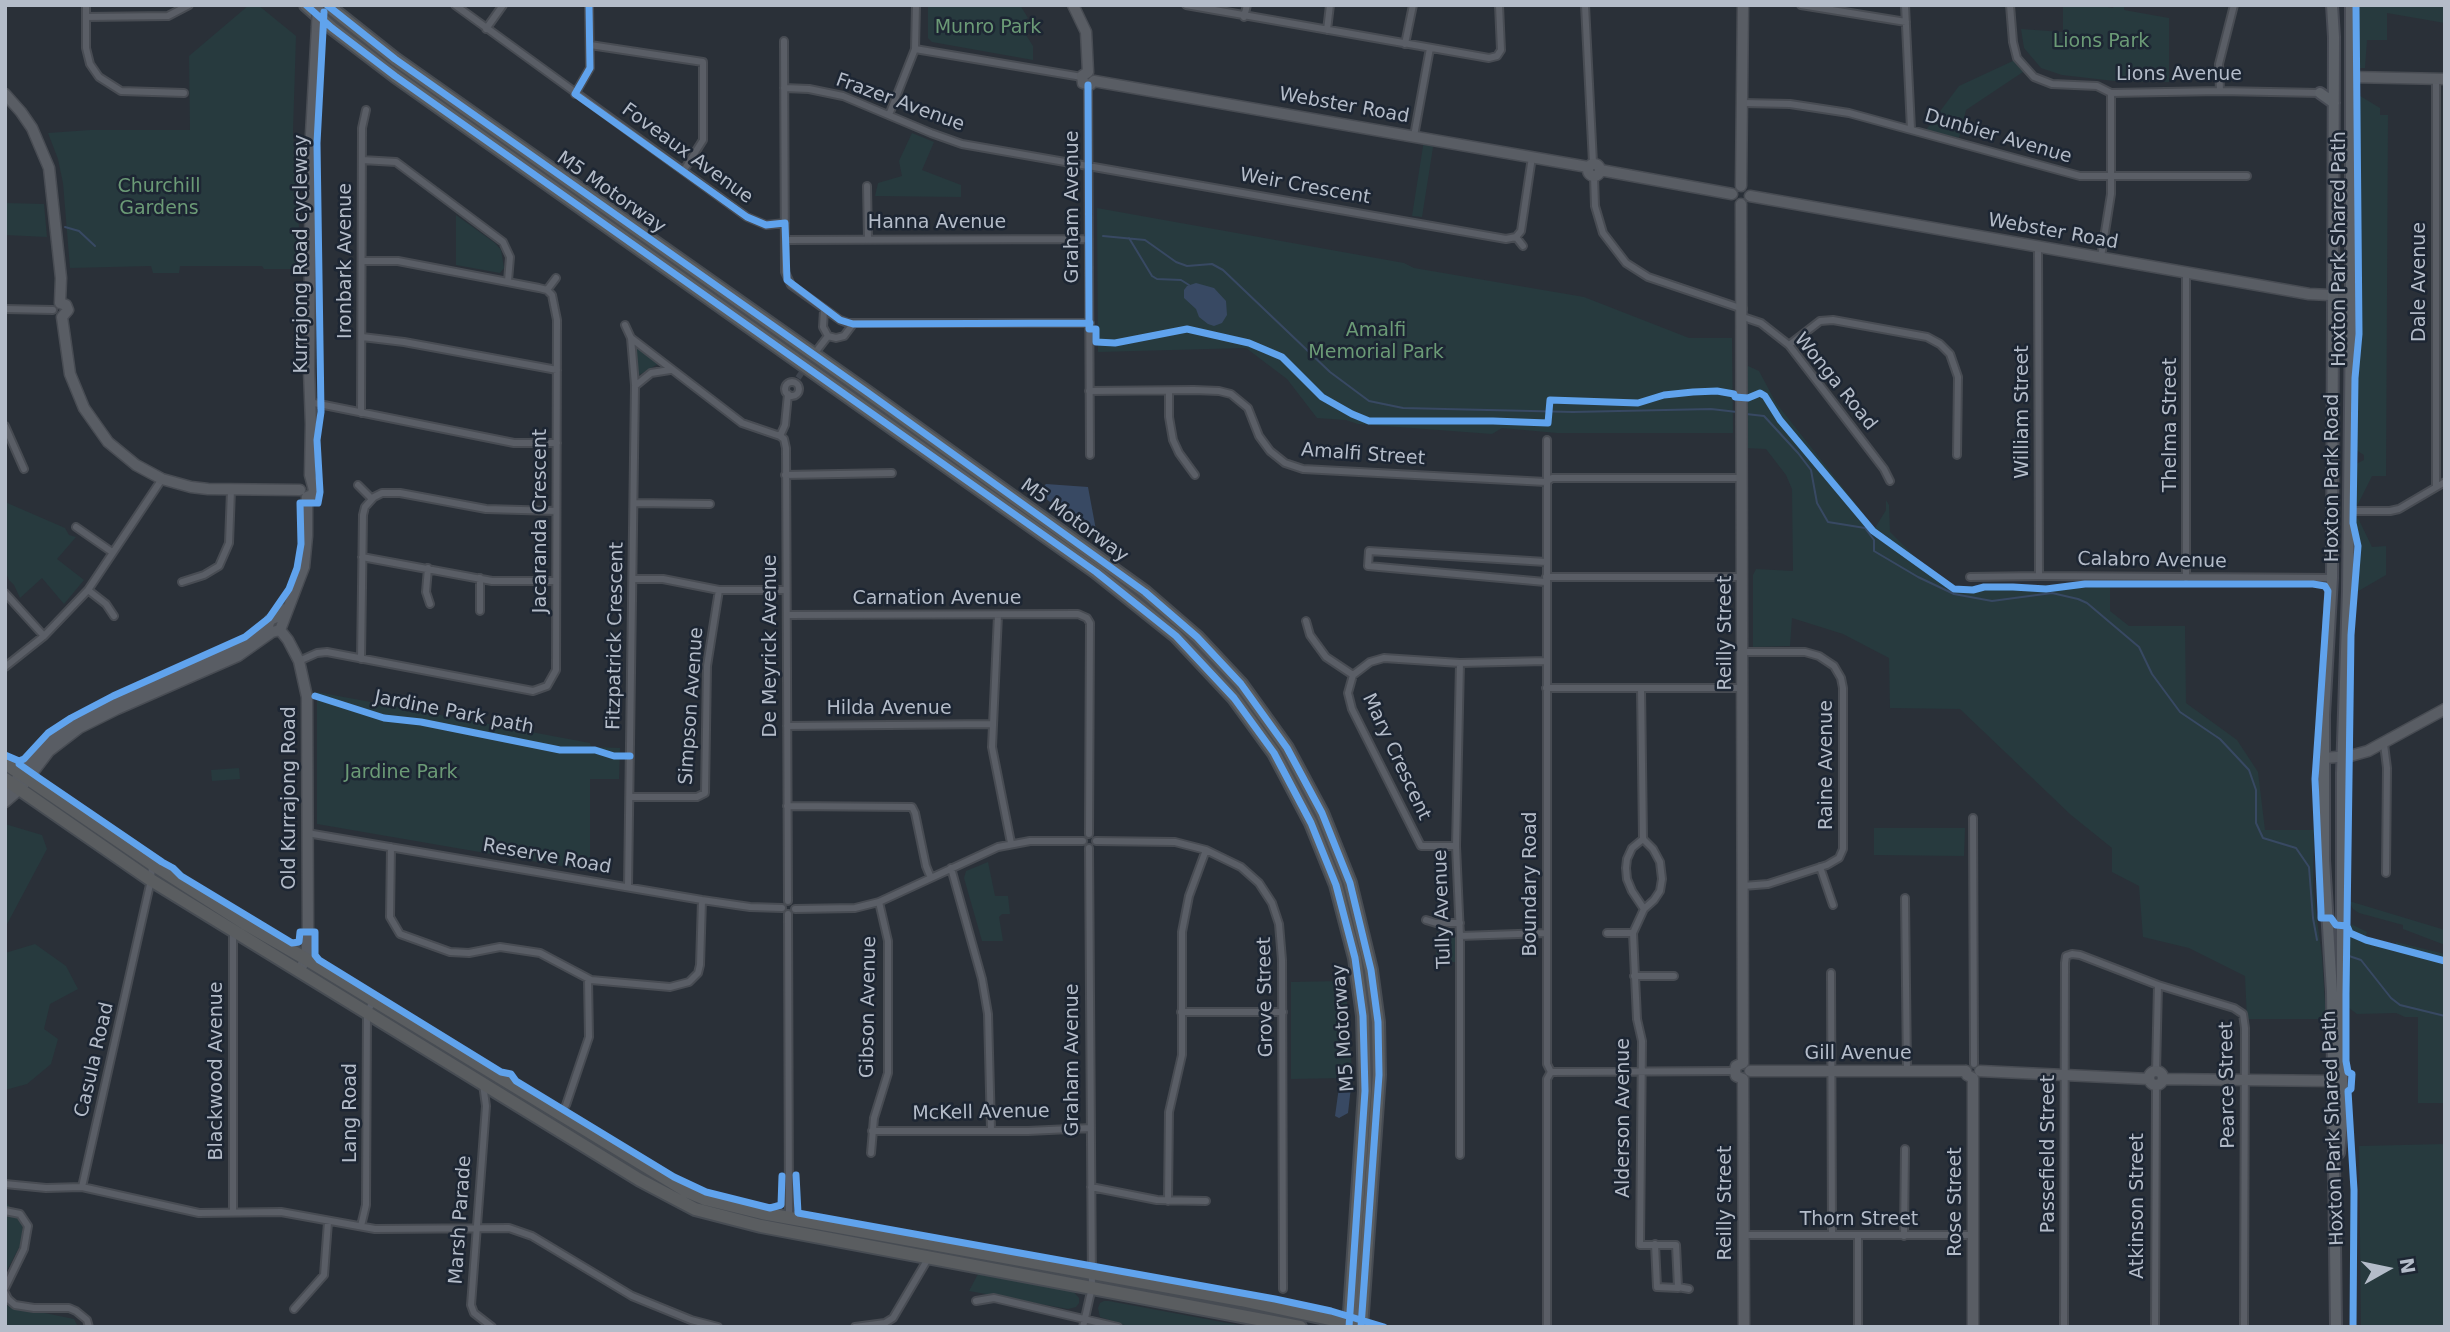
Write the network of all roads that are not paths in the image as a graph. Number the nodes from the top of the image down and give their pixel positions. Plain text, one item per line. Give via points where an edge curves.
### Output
1 (86, 5) edge
2 (189, 5) edge
3 (306, 5) edge
4 (318, 5) edge
5 (327, 5) edge
6 (455, 5) edge
7 (503, 5) edge
8 (589, 5) edge
9 (916, 5) edge
10 (1186, 5) edge
11 (1247, 5) edge
12 (1330, 5) edge
13 (1413, 5) edge
14 (1499, 5) edge
15 (1585, 5) edge
16 (1743, 5) edge
17 (1801, 5) edge
18 (1905, 5) edge
19 (2010, 5) edge
20 (2234, 5) edge
21 (2332, 5) edge
22 (2351, 5) edge
23 (1077, 6) edge
24 (86, 17) junction
25 (1244, 17) junction
26 (1906, 22) junction
27 (486, 29) junction
28 (1327, 30) junction
29 (784, 41) dead end
30 (1405, 44) junction
31 (590, 45) junction
32 (915, 48) junction
33 (1430, 48) junction
34 (2351, 78) junction
35 (2440, 78) edge
36 (1088, 79) junction
37 (784, 88) junction
38 (2220, 91) junction
39 (184, 93) dead end
40 (2111, 93) junction
41 (2320, 93) joint
42 (5, 94) edge
43 (575, 94) junction
44 (1743, 103) junction
45 (2334, 103) junction
46 (366, 110) dead end
47 (889, 114) junction
48 (1912, 129) junction
49 (1414, 136) junction
50 (1532, 157) junction
51 (362, 160) junction
52 (1088, 165) junction
53 (1594, 169) junction
54 (684, 170) junction
55 (2112, 176) junction
56 (2247, 176) dead end
57 (2436, 177) junction
58 (2445, 180) edge
59 (867, 186) dead end
60 (1741, 186) junction
61 (1732, 194) junction
62 (1750, 196) junction
63 (1741, 204) junction
64 (785, 223) junction
65 (1516, 237) junction
66 (868, 239) junction
67 (1089, 239) junction
68 (786, 240) junction
69 (1523, 246) dead end
70 (2038, 247) junction
71 (2101, 257) junction
72 (362, 261) junction
73 (2186, 272) junction
74 (556, 278) dead end
75 (508, 281) junction
76 (547, 290) junction
77 (2351, 296) junction
78 (2332, 297) junction
79 (57, 306) junction
80 (5, 309) edge
81 (824, 310) junction
82 (1743, 313) junction
83 (1090, 323) junction
84 (853, 324) junction
85 (625, 325) dead end
86 (828, 336) junction
87 (362, 337) junction
88 (631, 338) junction
89 (1789, 345) junction
90 (818, 349) tunnel mouth
91 (557, 370) junction
92 (670, 370) junction
93 (797, 380) tunnel mouth
94 (635, 386) junction
95 (1089, 391) junction
96 (1169, 391) junction
97 (309, 402) junction
98 (361, 413) junction
99 (5, 426) edge
100 (780, 436) junction
101 (1547, 440) dead end
102 (557, 443) junction
103 (1090, 455) dead end
104 (1957, 455) dead end
105 (24, 469) dead end
106 (892, 473) dead end
107 (785, 475) junction
108 (1195, 475) dead end
109 (1743, 478) junction
110 (162, 479) junction
111 (1890, 481) dead end
112 (1546, 482) junction
113 (2445, 482) edge
114 (358, 485) dead end
115 (2436, 487) junction
116 (305, 488) junction
117 (231, 490) junction
118 (372, 499) junction
119 (634, 503) junction
120 (710, 504) dead end
121 (556, 511) junction
122 (2348, 511) junction
123 (76, 527) dead end
124 (112, 552) junction
125 (362, 557) junction
126 (1546, 562) junction
127 (428, 568) junction
128 (2039, 576) junction
129 (1743, 577) junction
130 (1970, 577) dead end
131 (480, 578) junction
132 (2186, 578) junction
133 (2332, 578) junction
134 (634, 579) junction
135 (1546, 579) junction
136 (556, 581) junction
137 (182, 582) dead end
138 (88, 590) junction
139 (719, 590) junction
140 (786, 590) junction
141 (5, 593) edge
142 (430, 604) dead end
143 (480, 611) dead end
144 (787, 615) junction
145 (998, 615) junction
146 (114, 616) dead end
147 (1306, 621) dead end
148 (275, 626) junction
149 (44, 636) junction
150 (1743, 652) junction
151 (361, 659) junction
152 (299, 661) junction
153 (1546, 661) junction
154 (1460, 663) junction
155 (5, 667) edge
156 (1353, 675) junction
157 (1546, 688) junction
158 (1641, 688) junction
159 (1743, 688) junction
160 (2445, 709) edge
161 (992, 724) junction
162 (787, 726) junction
163 (2384, 744) junction
164 (2343, 757) junction
165 (2324, 758) junction
166 (5, 763) edge
167 (15, 783) edge
168 (629, 796) junction
169 (5, 803) edge
170 (788, 806) junction
171 (1973, 817) dead end
172 (307, 833) junction
173 (1089, 835) junction
174 (1643, 839) junction
175 (1083, 841) junction
176 (1096, 841) junction
177 (1011, 843) junction
178 (1456, 846) junction
179 (391, 847) junction
180 (1090, 848) junction
181 (1206, 850) junction
182 (152, 864) junction
183 (1820, 867) junction
184 (951, 868) junction
185 (2386, 873) dead end
186 (931, 877) junction
187 (151, 880) junction
188 (628, 887) junction
189 (1743, 887) junction
190 (1905, 898) dead end
191 (702, 900) junction
192 (788, 901) junction
193 (879, 902) junction
194 (1833, 905) dead end
195 (782, 908) junction
196 (795, 909) junction
197 (1644, 909) junction
198 (788, 914) junction
199 (1426, 920) dead end
200 (1460, 923) junction
201 (233, 930) junction
202 (1546, 933) junction
203 (1607, 933) dead end
204 (1633, 933) junction
205 (1460, 936) junction
206 (306, 959) junction
207 (299, 971) junction
208 (1831, 972) dead end
209 (1634, 976) junction
210 (1674, 976) dead end
211 (588, 979) junction
212 (2065, 981) joint
213 (2158, 985) junction
214 (370, 1007) junction
215 (1181, 1012) junction
216 (1283, 1012) junction
217 (1642, 1071) junction
218 (1735, 1071) joint
219 (1746, 1071) junction
220 (1832, 1071) junction
221 (1907, 1071) junction
222 (1973, 1071) junction
223 (1551, 1072) junction
224 (2065, 1074) junction
225 (2156, 1079) junction
226 (2245, 1081) junction
227 (2339, 1081) junction
228 (483, 1084) junction
229 (502, 1096) junction
230 (566, 1105) dead end
231 (486, 1106) junction
232 (1091, 1128) junction
233 (991, 1130) junction
234 (872, 1131) junction
235 (1905, 1149) dead end
236 (871, 1153) dead end
237 (1460, 1155) dead end
238 (5, 1184) edge
239 (82, 1187) junction
240 (1091, 1187) junction
241 (1168, 1200) junction
242 (1206, 1201) dead end
243 (5, 1211) edge
244 (233, 1212) junction
245 (328, 1222) junction
246 (361, 1226) junction
247 (476, 1228) junction
248 (788, 1229) junction
249 (1744, 1235) junction
250 (1832, 1235) junction
251 (1858, 1235) junction
252 (1973, 1235) junction
253 (1903, 1236) junction
254 (1655, 1244) junction
255 (930, 1250) junction
256 (1092, 1273) junction
257 (1092, 1287) junction
258 (1678, 1288) junction
259 (1283, 1289) dead end
260 (1689, 1289) dead end
261 (5, 1290) edge
262 (976, 1301) dead end
263 (294, 1309) dead end
264 (1086, 1318) junction
265 (1334, 1320) junction
266 (690, 1323) edge
267 (1280, 1324) edge
268 (1354, 1326) edge
269 (89, 1327) edge
270 (492, 1327) edge
271 (718, 1327) edge
272 (855, 1327) edge
273 (1083, 1327) edge
274 (1118, 1327) edge
275 (1300, 1327) edge
276 (1322, 1327) edge
277 (1547, 1327) edge
278 (1744, 1327) edge
279 (1858, 1327) edge
280 (1973, 1327) edge
281 (2064, 1327) edge
282 (2155, 1327) edge
283 (2244, 1327) edge
284 (2336, 1327) edge

1 - 24 street
2 - 24 street via 167,16
3 - 268 highway, M5 Motorway via 395,76 1096,572 1176,636 1234,698 1274,753 1311,823 1336,885 1355,958 1363,1016 1365,1091
4 - 97 street, bridge
5 - 268 highway, M5 Motorway via 405,67 1145,592 1241,684 1287,748 1322,813 1350,883 1371,970 1379,1075
6 - 27 street, Foveaux Avenue
7 - 27 street
8 - 31 street
9 - 32 street
10 - 25 street
11 - 25 street
12 - 28 street
13 - 30 street
14 - 33 street via 1502,45 1497,56
15 - 53 street, Wonga Road
16 - 44 street
17 - 26 street
18 - 26 street
19 - 40 street, Lions Avenue via 2015,51 2029,72 2052,84 2097,86
20 - 38 street via 2219,64
21 - 45 main road, Hoxton Park Road
22 - 34 main road, Hoxton Park Road
23 - 36 street, Graham Avenue via 1087,40
24 - 39 street via 87,56 106,82 131,93
25 - 28 street
26 - 48 street
27 - 43 street, Foveaux Avenue
28 - 30 street
29 - 37 street
30 - 33 street
31 - 43 street via 588,73
31 - 54 street via 703,62 703,140
32 - 36 street, Webster Road
32 - 47 street
33 - 49 street
34 - 35 street
34 - 77 main road, Hoxton Park Road
35 - 57 street, Dale Avenue
36 - 49 street, Webster Road
36 - 52 street, Graham Avenue
37 - 47 street, Frazer Avenue via 843,96
37 - 64 street
38 - 40 street, Lions Avenue
38 - 41 street, Lions Avenue
40 - 55 street
41 - 45 main road
42 - 79 street via 32,128 49,167 61,278
43 - 54 street, Foveaux Avenue
44 - 48 street, Dunbier Avenue via 1849,113
44 - 60 street
45 - 78 main road, Hoxton Park Road
46 - 51 street, Ironbark Avenue
47 - 52 street, Frazer Avenue via 962,144
48 - 55 street, Dunbier Avenue via 2080,176
49 - 50 street, Webster Road
50 - 53 street, Webster Road
50 - 65 street
51 - 72 street, Ironbark Avenue
51 - 75 street via 396,162 503,242 510,257
52 - 65 street, Weir Crescent via 1506,239
52 - 67 street, Graham Avenue
53 - 61 street, Webster Road
53 - 82 street, Wonga Road via 1595,206 1603,233 1626,263 1648,277
54 - 64 street, Foveaux Avenue via 747,217 766,225
55 - 56 street, Dunbier Avenue
55 - 71 street
57 - 58 street
57 - 115 street, Dale Avenue
59 - 66 street
60 - 61 street
60 - 62 street
61 - 63 street
62 - 63 street
62 - 70 street, Webster Road
63 - 82 street, Reilly Street
64 - 68 street
65 - 69 street
66 - 67 street, Hanna Avenue
66 - 68 street, Hanna Avenue
67 - 83 street, Graham Avenue
68 - 81 street via 787,280
70 - 71 street, Webster Road
70 - 128 street, William Street
71 - 73 street, Webster Road
72 - 75 street via 398,261
72 - 87 street, Ironbark Avenue
73 - 78 street, Webster Road
73 - 132 street, Thelma Street
74 - 76 street
75 - 76 street
76 - 91 street, Jacaranda Crescent via 557,320
77 - 78 street, Webster Road
77 - 122 main road, Hoxton Park Road
78 - 133 main road, Hoxton Park Road
79 - 80 street
79 - 110 street via 65,305 68,310 62,317 70,374 90,418 121,454
81 - 84 street
81 - 86 street via 823,327
82 - 89 street, Wonga Road
82 - 109 street, Reilly Street
83 - 84 street
83 - 95 street, Graham Avenue
84 - 86 street via 844,336
85 - 88 street, Fitzpatrick Crescent
86 - 90 street
87 - 91 street
87 - 98 street, Ironbark Avenue
88 - 92 street, Fitzpatrick Crescent
88 - 94 street, Fitzpatrick Crescent
89 - 104 street via 1820,321 1833,320 1927,337 1940,344 1950,354 1958,377
89 - 111 street, Wonga Road
91 - 102 street, Jacaranda Crescent
92 - 94 street via 647,375
92 - 100 street, Fitzpatrick Crescent via 743,423
93 - 100 street, De Meyrick Avenue via 785,390 785,425
94 - 119 street, Fitzpatrick Crescent
95 - 96 street, Amalfi Street
95 - 103 street, Graham Avenue
96 - 108 street via 1173,440
96 - 112 street, Amalfi Street via 1219,391 1235,396 1251,412 1269,451 1297,468
97 - 98 street
97 - 116 street via 312,424
98 - 102 street via 514,443
99 - 105 street
100 - 107 street, De Meyrick Avenue via 786,445
101 - 112 street, Boundary Road
102 - 121 street, Jacaranda Crescent
106 - 107 street
107 - 140 street, De Meyrick Avenue
109 - 112 street via 1552,478
109 - 129 street, Reilly Street
110 - 117 street
110 - 124 street
112 - 126 street, Boundary Road
113 - 115 street
114 - 118 street
115 - 122 street via 2399,509
116 - 117 street
116 - 148 street via 307,552 299,584
117 - 137 street via 229,543 219,566
118 - 121 street via 389,492 486,509
118 - 125 street via 363,515
119 - 120 street
119 - 134 street, Fitzpatrick Crescent
121 - 136 street, Jacaranda Crescent
122 - 164 main road, Hoxton Park Road
123 - 124 street
124 - 138 street
125 - 127 street
125 - 151 street
126 - 135 street, Boundary Road
126 - 135 street via 1369,551 1368,566
127 - 131 street
127 - 142 street
128 - 130 street, Calabro Avenue
128 - 132 street, Calabro Avenue
129 - 135 street
129 - 150 street, Reilly Street
131 - 136 street
131 - 143 street
132 - 133 street, Calabro Avenue
133 - 165 main road, Hoxton Park Road
134 - 139 street via 663,579
134 - 168 street, Fitzpatrick Crescent
135 - 153 street, Boundary Road
136 - 151 street, Jacaranda Crescent via 556,670 542,690 520,690
138 - 146 street
138 - 149 street
139 - 140 street
139 - 168 street, Simpson Avenue via 707,666 705,793
140 - 144 street, De Meyrick Avenue
141 - 149 street
144 - 145 street, Carnation Avenue
144 - 162 street, De Meyrick Avenue
145 - 161 street
145 - 173 street, Carnation Avenue via 1077,614 1090,623
147 - 156 street via 1326,657
148 - 152 street, Old Kurrajong Road
148 - 167 street via 239,656 79,728
149 - 155 street
150 - 159 street, Reilly Street
150 - 183 street, Raine Avenue via 1805,652 1834,666 1841,678 1843,849 1839,858
151 - 152 street, Jacaranda Crescent via 321,652
152 - 172 street, Old Kurrajong Road via 307,697
153 - 154 street, Mary Crescent
153 - 157 street, Boundary Road
154 - 156 street, Mary Crescent via 1384,658
154 - 178 street, Tully Avenue
156 - 178 street, Mary Crescent via 1352,709 1421,846
157 - 158 street
157 - 202 street, Boundary Road
158 - 159 street
158 - 174 street
159 - 189 street, Reilly Street
160 - 163 street
161 - 162 street, Hilda Avenue
161 - 177 street via 992,747
162 - 170 street, De Meyrick Avenue
163 - 164 street
163 - 185 street
164 - 165 street
164 - 227 main road, Hoxton Park Road
165 - 227 main road, Hoxton Park Road via 2324,878
166 - 167 highway
167 - 169 street
167 - 182 highway
167 - 187 highway
168 - 188 street, Fitzpatrick Crescent
170 - 186 street via 912,807
170 - 192 street, De Meyrick Avenue
171 - 222 street, Rose Street
172 - 179 street, Reserve Road
172 - 206 street, Old Kurrajong Road
173 - 175 street
173 - 176 street
174 - 197 street via 1632,848 1626,868 1632,891
174 - 197 street, Alderson Avenue via 1660,862 1662,879 1660,891
175 - 177 street
175 - 180 street
176 - 180 street
176 - 181 street, Grove Street via 1175,842
177 - 184 street
178 - 200 street, Tully Avenue
179 - 188 street, Reserve Road
179 - 211 street via 389,910 400,934 450,952 500,947 540,953
180 - 232 street, Graham Avenue
181 - 215 street via 1182,932
181 - 216 street, Grove Street via 1241,867 1272,903 1281,936
182 - 187 street, Casula Road
182 - 206 highway
183 - 189 street, Raine Avenue
183 - 194 street
184 - 186 street
184 - 233 street via 988,1014
186 - 193 street
187 - 201 highway
187 - 239 street, Casula Road
188 - 191 street, Reserve Road
189 - 219 street, Reilly Street
190 - 221 street
191 - 195 street, Reserve Road
191 - 211 street via 700,965 689,982 670,988
192 - 195 street
192 - 196 street
193 - 196 street via 855,908
193 - 234 street, Gibson Avenue via 888,941 888,1073
195 - 198 street
196 - 198 street
197 - 204 street, Alderson Avenue
198 - 248 street
199 - 200 street
200 - 205 street, Tully Avenue
201 - 207 highway
201 - 244 street, Blackwood Avenue
202 - 205 street
202 - 223 street, Boundary Road via 1547,1064
203 - 204 street
204 - 209 street, Alderson Avenue
205 - 237 street, Tully Avenue
206 - 207 street, Old Kurrajong Road
206 - 214 highway
207 - 214 highway
208 - 220 street
209 - 210 street
209 - 217 street, Alderson Avenue
211 - 230 street via 589,1037
212 - 213 street, Pearce Street via 2066,956 2072,954
212 - 224 street, Passefield Street
213 - 225 street, Atkinson Street
213 - 226 street, Pearce Street via 2240,1010 2245,1018
214 - 228 highway
214 - 246 street, Lang Road via 366,1205
214 - 248 highway via 686,1191
215 - 216 street
215 - 241 street via 1182,1055 1169,1112
216 - 259 street, Grove Street
217 - 218 street
217 - 223 street
217 - 254 street, Alderson Avenue via 1640,1245
218 - 219 street via 1736,1076
219 - 220 street, Gill Avenue
219 - 249 street, Reilly Street
220 - 221 street, Gill Avenue
220 - 250 street
221 - 222 street, Gill Avenue
222 - 224 street, Gill Avenue
222 - 252 street, Rose Street
223 - 277 street, Boundary Road via 1547,1079
224 - 225 street, Gill Avenue
224 - 281 street, Passefield Street
225 - 226 street, Gill Avenue
225 - 282 street, Atkinson Street
226 - 227 street, Gill Avenue
226 - 283 street, Pearce Street
227 - 284 main road, Hoxton Park Road
228 - 229 highway
228 - 231 street, Marsh Parade
229 - 231 street
229 - 248 highway via 674,1200 720,1217
231 - 247 street, Marsh Parade
232 - 233 street, McKell Avenue
232 - 240 street, Graham Avenue
233 - 234 street, McKell Avenue
234 - 236 street, Gibson Avenue
235 - 253 street
238 - 239 street
239 - 244 street via 199,1213
240 - 241 street
240 - 256 street, Graham Avenue
241 - 242 street
243 - 261 street via 20,1214 28,1226 24,1249
244 - 245 street via 281,1212
245 - 246 street
245 - 263 street via 324,1275
246 - 247 street
247 - 266 street via 519,1230 620,1290
247 - 270 street, Marsh Parade via 471,1305
248 - 255 highway
249 - 250 street, Thorn Street
249 - 278 street, Reilly Street
250 - 251 street, Thorn Street
251 - 253 street, Thorn Street
251 - 279 street
252 - 253 street, Thorn Street
252 - 280 street, Rose Street
254 - 258 street via 1657,1287
254 - 258 street via 1676,1245
255 - 256 highway
255 - 257 highway
255 - 272 street via 892,1318
256 - 257 street, Graham Avenue
256 - 265 highway
257 - 264 street, Graham Avenue
257 - 267 highway
258 - 260 street
261 - 269 street via 15,1305 69,1308 87,1320
262 - 264 street via 995,1297
264 - 273 street, Graham Avenue
264 - 274 street
265 - 268 highway, bridge
265 - 276 highway
266 - 271 street
267 - 275 highway

